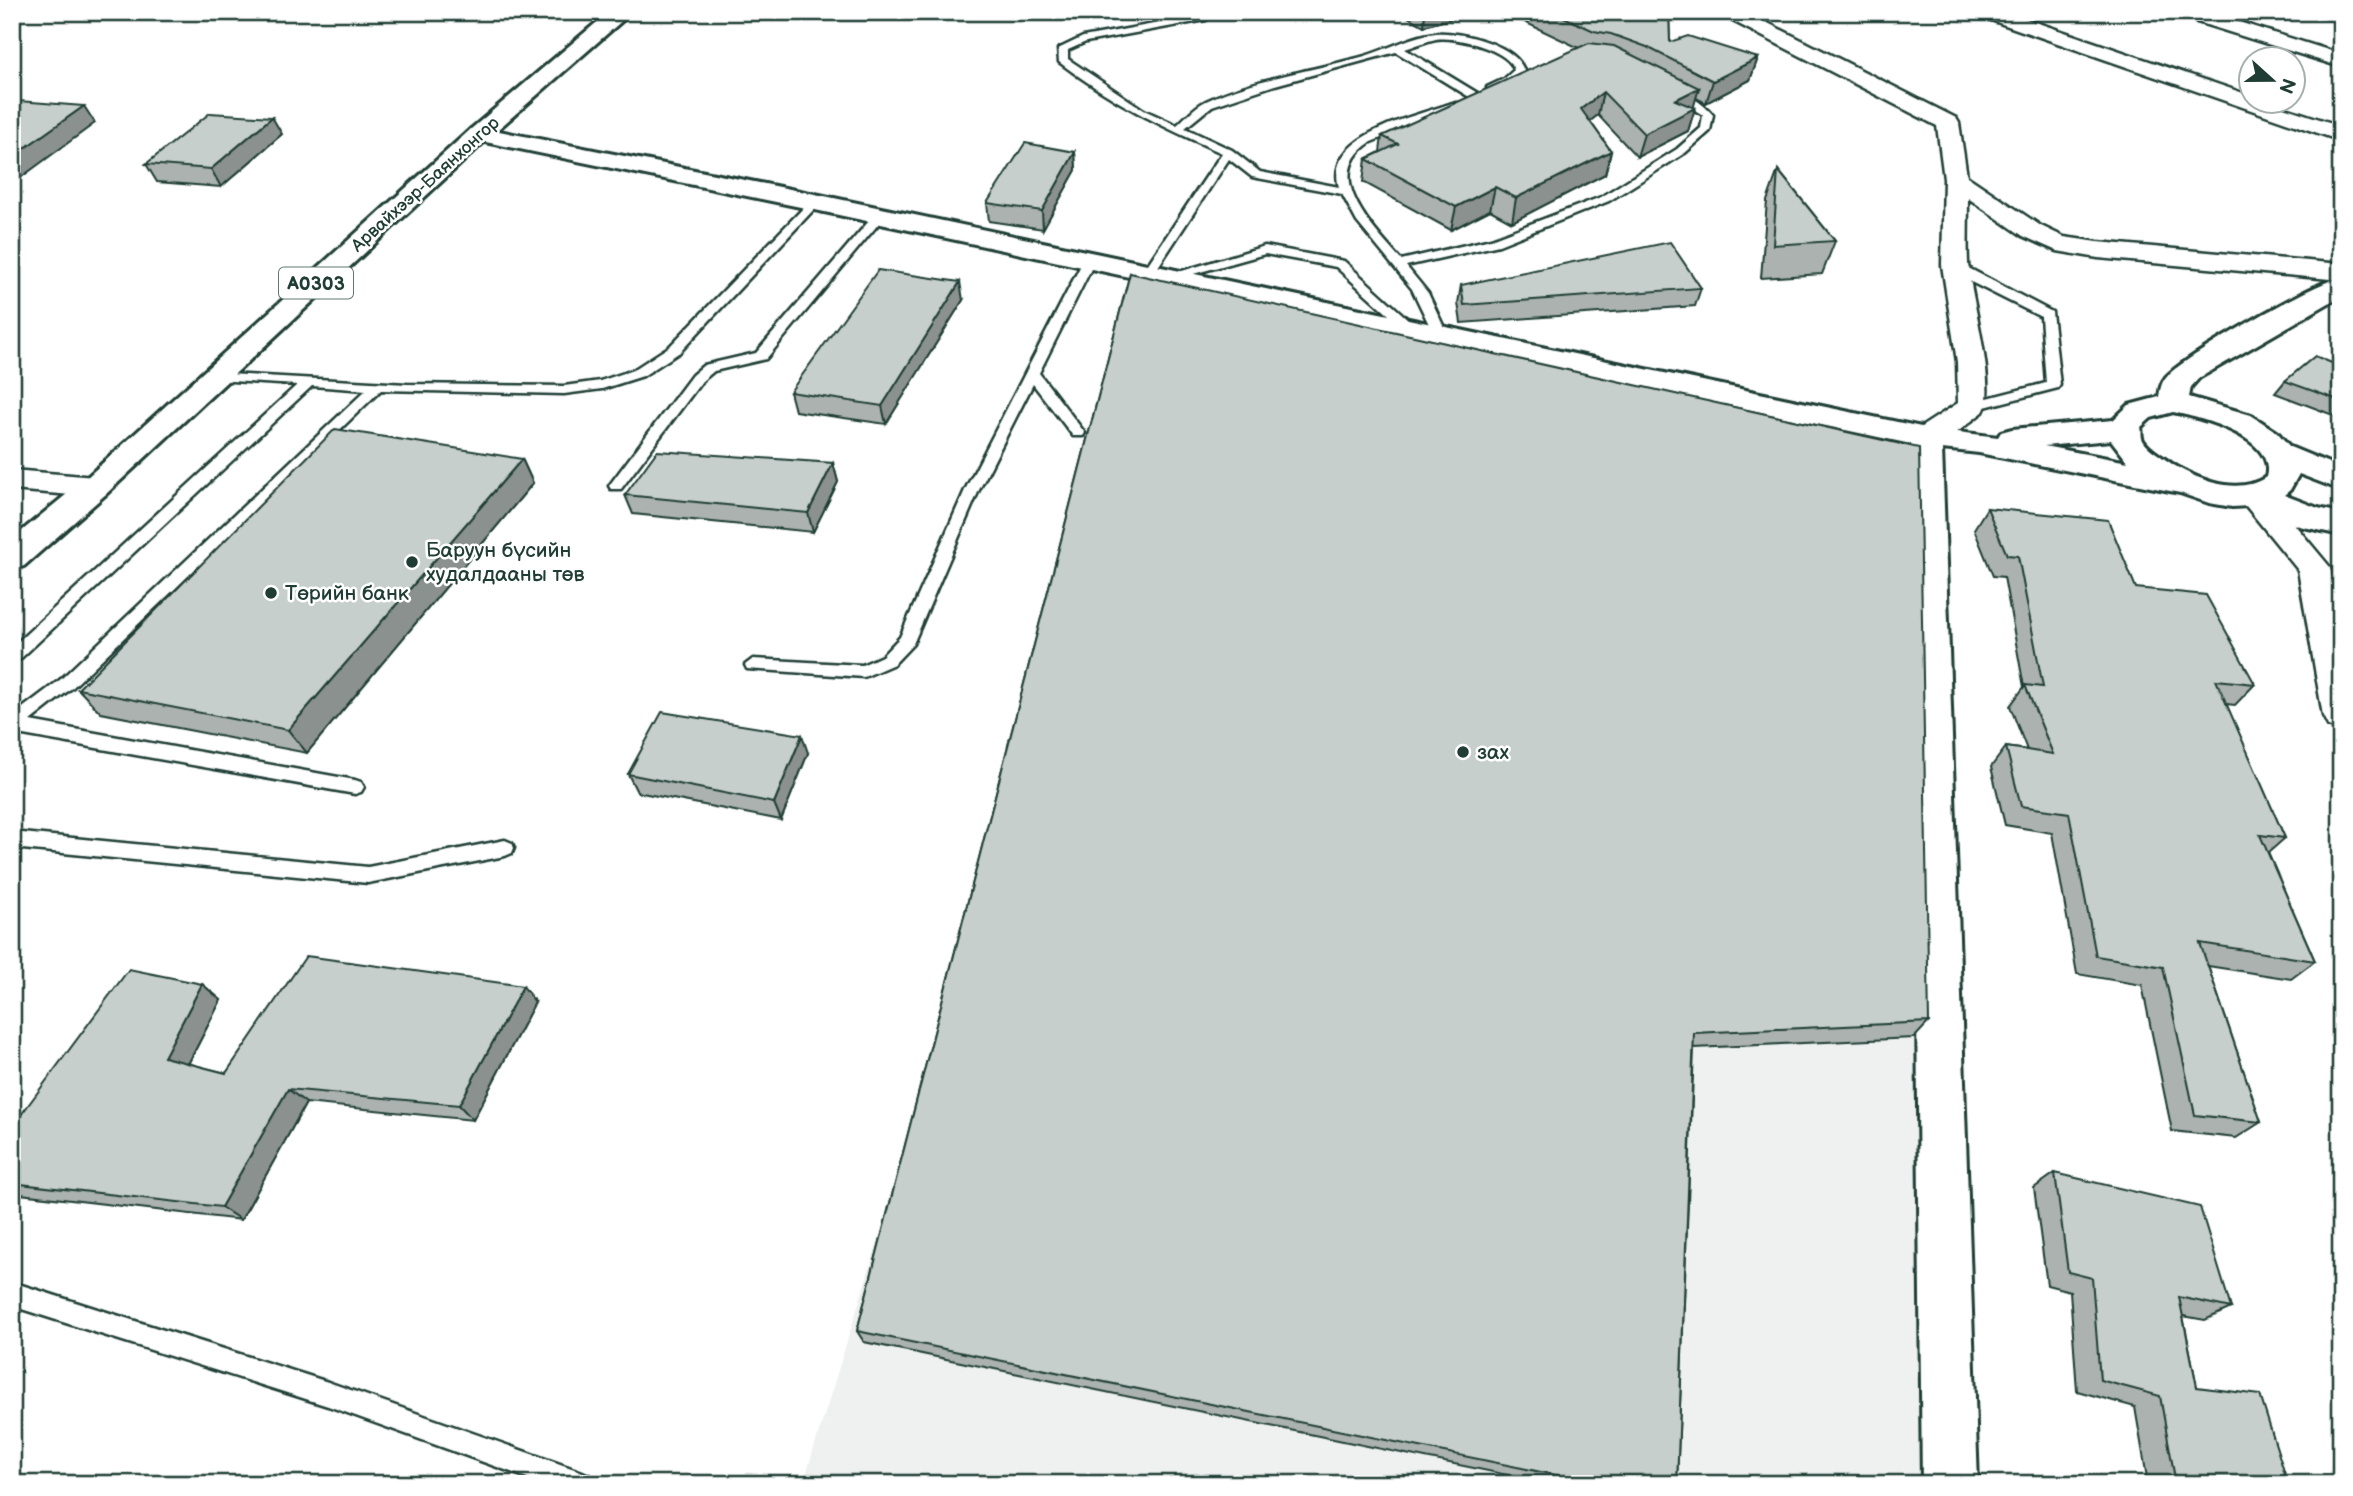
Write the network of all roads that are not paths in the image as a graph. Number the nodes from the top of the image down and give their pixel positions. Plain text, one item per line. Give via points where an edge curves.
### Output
1 (622, 12) edge
2 (1730, 12) edge
3 (1986, 12) edge
4 (2185, 12) edge
5 (2330, 12) edge
6 (2341, 16) edge
7 (1203, 18) dead end
8 (1397, 49) junction
9 (2341, 61) edge
10 (1658, 85) edge
11 (1475, 96) junction
12 (1178, 130) junction
13 (479, 134) junction
14 (2341, 134) edge
15 (1228, 152) junction
16 (1956, 179) junction
17 (1344, 191) junction
18 (815, 202) junction
19 (879, 216) junction
20 (1090, 261) junction
21 (1398, 264) junction
22 (1955, 265) junction
23 (2341, 272) edge
24 (1158, 275) junction
25 (2341, 285) edge
26 (1428, 333) junction
27 (1032, 373) junction
28 (215, 376) junction
29 (307, 383) junction
30 (2228, 384) junction
31 (378, 386) junction
32 (2173, 403) junction
33 (1973, 406) junction
34 (2125, 429) junction
35 (1079, 433) dead end
36 (1926, 438) junction
37 (1979, 443) junction
38 (2281, 455) junction
39 (12, 480) edge
40 (2341, 481) edge
41 (2180, 483) junction
42 (616, 486) dead end
43 (95, 487) junction
44 (2253, 495) junction
45 (2341, 524) edge
46 (12, 558) edge
47 (2327, 570) edge
48 (12, 657) edge
49 (753, 665) dead end
50 (2341, 716) edge
51 (14, 725) edge
52 (355, 787) dead end
53 (12, 840) edge
54 (505, 848) dead end
55 (12, 1294) edge
56 (580, 1484) edge
57 (1950, 1484) edge

1 - 13 main road, Арвайхээр-Баянхонгор / A0303
2 - 16 street via 1948,123
3 - 14 street
4 - 9 street
5 - 6 street
7 - 12 lane via 1083,40 1063,49 1063,60 1089,80
8 - 11 lane
8 - 11 lane via 1436,36 1465,38 1508,55 1524,70
8 - 12 lane via 1208,104
10 - 21 lane via 1708,115 1706,129 1681,151 1605,199 1494,242
11 - 17 lane via 1357,146 1342,179
12 - 15 lane
13 - 18 main road
13 - 28 main road, Арвайхээр-Баянхонгор / A0303
15 - 17 lane via 1255,175
15 - 24 lane
16 - 22 street
16 - 23 street via 2057,243
17 - 21 lane
18 - 19 main road
18 - 31 lane via 675,349 638,373 565,390
19 - 20 main road
19 - 42 lane via 761,356 709,368 697,377
20 - 24 main road
20 - 27 lane
21 - 26 lane via 1418,288
22 - 33 street via 1971,362
22 - 33 lane via 2047,315 2053,384
24 - 26 main road
24 - 26 lane via 1265,250 1340,264
25 - 30 main road via 2297,308
26 - 36 main road
27 - 35 lane
27 - 49 lane via 972,490 907,640 888,660 864,671
28 - 29 lane
28 - 43 main road, Арвайхээр-Баянхонгор / A0303
29 - 31 lane
29 - 48 lane
30 - 32 main road
30 - 32 main road via 2189,372 2176,384
30 - 38 main road
31 - 51 lane via 67,683
32 - 34 main road via 2141,410 2129,418
33 - 36 street
34 - 37 main road
34 - 41 main road via 2139,457
36 - 37 main road
36 - 57 main road
37 - 41 main road
38 - 40 main road
38 - 44 main road via 2282,481
39 - 43 street
41 - 44 main road via 2229,496
43 - 46 main road, Арвайхээр-Баянхонгор / A0303
44 - 45 main road
44 - 47 street
47 - 50 street
51 - 52 lane
53 - 54 lane via 368,875
55 - 56 lane via 327,1394

